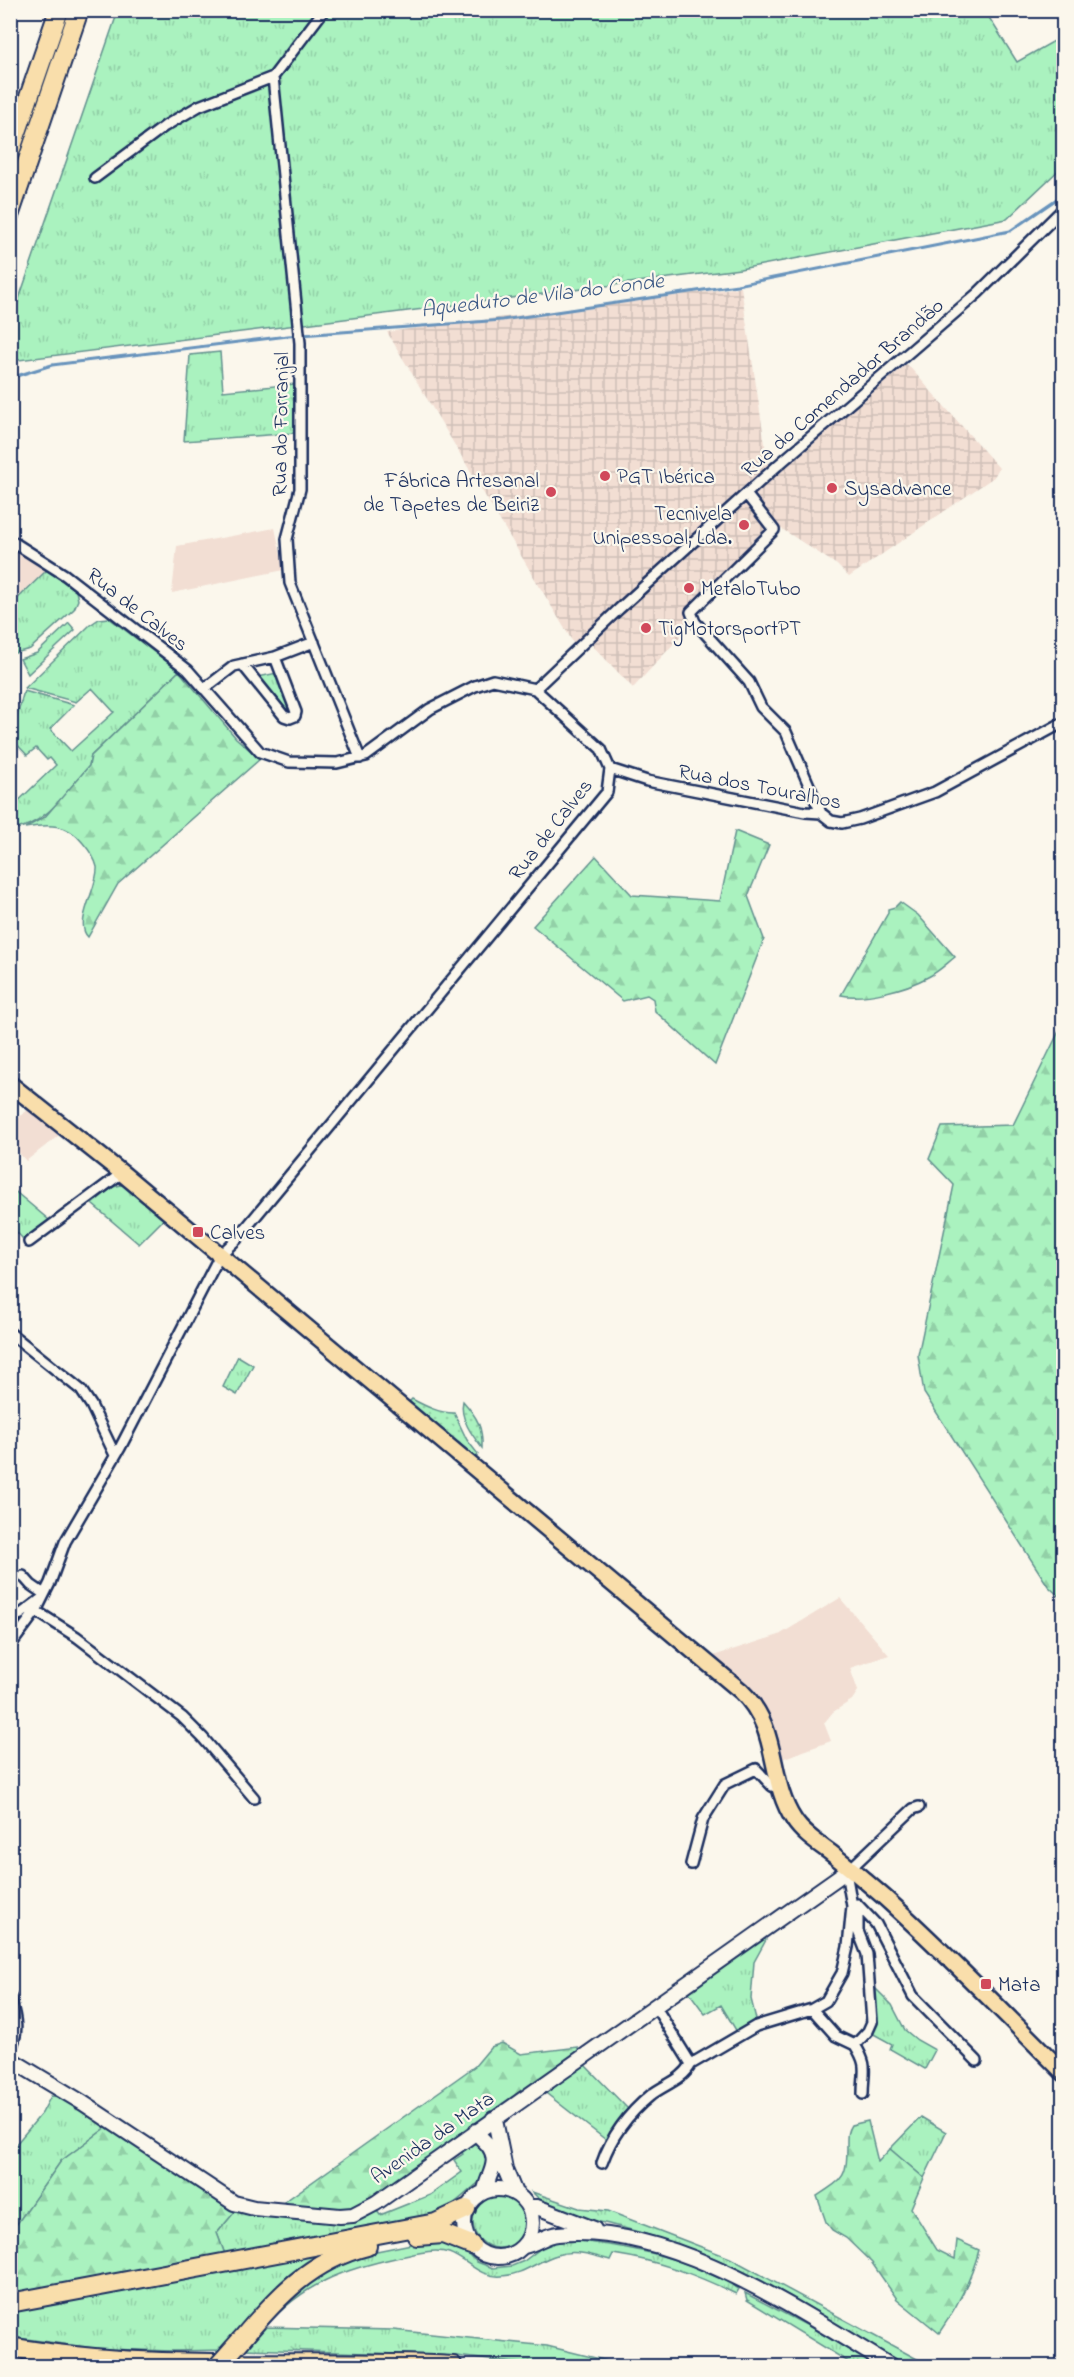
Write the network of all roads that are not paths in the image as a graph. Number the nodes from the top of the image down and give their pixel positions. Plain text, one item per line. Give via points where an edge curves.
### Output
1 (59, 10) edge
2 (79, 10) edge
3 (324, 10) edge
4 (273, 77) junction
5 (10, 152) edge
6 (95, 178) dead end
7 (1064, 208) edge
8 (10, 213) edge
9 (746, 494) junction
10 (10, 540) edge
11 (314, 642) junction
12 (275, 657) junction
13 (242, 664) junction
14 (204, 689) junction
15 (535, 689) junction
16 (1064, 722) edge
17 (360, 758) junction
18 (610, 769) junction
19 (821, 813) junction
20 (10, 1084) edge
21 (122, 1173) junction
22 (29, 1242) dead end
23 (220, 1255) junction
24 (10, 1332) edge
25 (115, 1455) junction
26 (23, 1576) dead end
27 (43, 1596) junction
28 (36, 1611) junction
29 (10, 1618) edge
30 (10, 1646) edge
31 (781, 1789) junction
32 (254, 1798) dead end
33 (919, 1807) dead end
34 (691, 1864) dead end
35 (851, 1871) junction
36 (857, 1904) junction
37 (10, 1997) edge
38 (655, 2006) junction
39 (812, 2009) junction
40 (855, 2045) junction
41 (10, 2050) edge
42 (10, 2059) edge
43 (977, 2061) dead end
44 (691, 2064) junction
45 (1064, 2073) edge
46 (863, 2094) dead end
47 (493, 2119) junction
48 (476, 2131) junction
49 (602, 2163) dead end
50 (485, 2190) junction
51 (515, 2193) junction
52 (529, 2207) junction
53 (466, 2209) junction
54 (605, 2233) junction
55 (471, 2245) junction
56 (524, 2246) junction
57 (10, 2303) edge
58 (10, 2347) edge
59 (10, 2366) edge
60 (15, 2367) edge
61 (218, 2367) edge
62 (453, 2367) edge
63 (891, 2367) edge

1 - 5 highway
2 - 8 highway
3 - 4 street
4 - 6 street via 199,106
4 - 11 street, Rua do Forranjal via 300,343 300,489 287,539 290,583
7 - 9 street, Rua do Comendador Brandão via 978,293
9 - 15 street, Rua do Comendador Brandão
9 - 19 street via 774,530 691,612 749,682 761,707 786,732
10 - 14 street, Rua de Calves via 65,575 188,670
11 - 12 street
11 - 17 street, Rua do Forranjal
12 - 13 street
12 - 13 street via 296,712 290,718 284,716
13 - 14 street
14 - 17 street, Rua de Calves via 260,752 289,762 337,763
15 - 17 street, Rua de Calves via 493,680 475,686 430,709
15 - 18 street, Rua de Calves via 601,748
16 - 19 street, Rua dos Touralhos via 934,792 842,823
18 - 19 street, Rua dos Touralhos via 647,781
18 - 23 street, Rua de Calves via 607,792
20 - 21 main road
21 - 22 street
21 - 23 main road
23 - 25 street, Rua de Calves
23 - 31 main road via 751,1700 766,1729
24 - 25 street via 81,1390
25 - 27 street, Rua de Calves via 65,1542
26 - 27 street
27 - 28 street, Rua de Calves
27 - 29 street
28 - 30 street, Rua de Calves
28 - 32 street via 77,1637 182,1718
31 - 34 street via 772,1786 756,1769 725,1784 702,1819
31 - 35 main road via 794,1821
33 - 35 street
35 - 36 street
35 - 38 street, Avenida da Mata
35 - 39 street via 852,1906 845,1966 826,2001
35 - 45 main road via 917,1926
36 - 40 street via 858,1931 867,1954 872,2022
36 - 43 street via 876,1924 913,1996
37 - 41 street via 17,2025
38 - 44 street
38 - 47 street, Avenida da Mata
39 - 40 street via 836,2036
39 - 44 street via 756,2026
40 - 46 street via 866,2067
42 - 48 street, Avenida da Mata via 234,2203 254,2208 353,2215 376,2203
44 - 49 street via 686,2073 651,2095 633,2114 609,2142
47 - 48 street, Avenida da Mata
47 - 51 street
48 - 50 street via 490,2148 494,2161
50 - 51 street
50 - 53 street
51 - 52 street
52 - 54 street
52 - 56 street via 532,2227
53 - 55 street via 464,2228
53 - 57 highway via 436,2223
54 - 56 street via 555,2234
54 - 63 street via 664,2249 722,2271
55 - 56 street via 478,2252 497,2258
55 - 61 highway, bridge via 447,2235 430,2234 335,2257 285,2290
58 - 62 highway via 138,2360
59 - 60 highway

